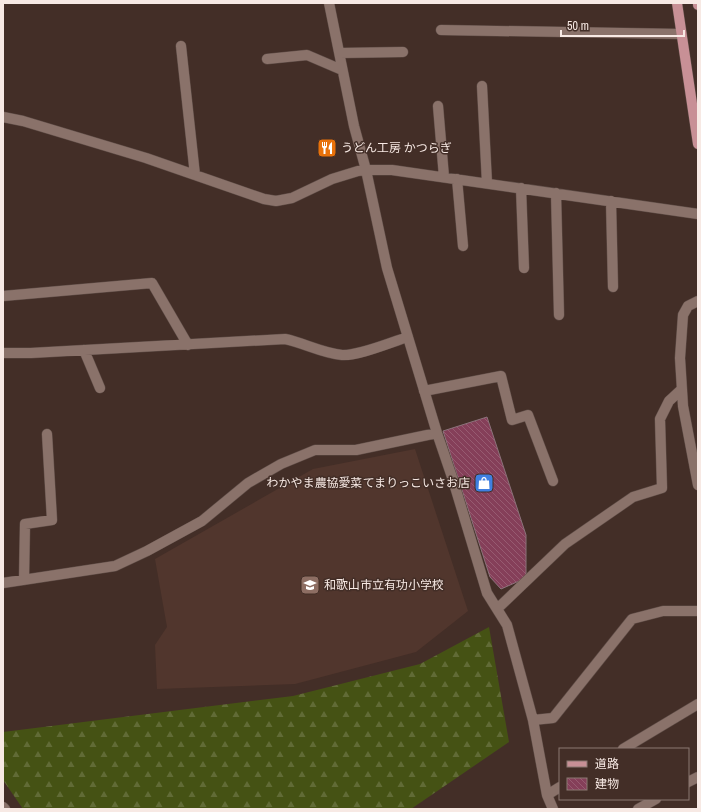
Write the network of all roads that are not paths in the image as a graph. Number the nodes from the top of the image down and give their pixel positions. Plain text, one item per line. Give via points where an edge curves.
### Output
1 (329, 3) edge
2 (677, 3) edge
3 (441, 30) dead end
4 (681, 34) junction
5 (181, 46) dead end
6 (403, 52) dead end
7 (340, 53) junction
8 (267, 59) dead end
9 (342, 70) junction
10 (482, 86) dead end
11 (438, 106) dead end
12 (3, 116) edge
13 (698, 144) edge
14 (366, 170) junction
15 (195, 175) junction
16 (444, 177) junction
17 (457, 179) junction
18 (486, 183) junction
19 (521, 188) junction
20 (556, 193) junction
21 (611, 201) junction
22 (698, 214) edge
23 (463, 246) dead end
24 (524, 268) dead end
25 (612, 287) dead end
26 (4, 296) edge
27 (698, 300) edge
28 (559, 315) dead end
29 (408, 337) junction
30 (188, 345) junction
31 (84, 350) junction
32 (3, 353) edge
33 (100, 388) dead end
34 (682, 390) junction
35 (424, 391) junction
36 (437, 433) junction
37 (47, 434) dead end
38 (553, 481) dead end
39 (698, 485) edge
40 (24, 580) junction
41 (3, 583) edge
42 (497, 609) junction
43 (698, 611) edge
44 (698, 704) edge
45 (533, 720) junction
46 (625, 748) edge
47 (698, 777) edge
48 (689, 782) edge
49 (559, 788) edge
50 (547, 796) junction
51 (654, 800) edge
52 (553, 809) edge
53 (638, 809) edge

1 - 7 street
2 - 4 main road
3 - 4 street
4 - 13 main road
5 - 15 street
6 - 7 street
7 - 9 street
8 - 9 street via 307,54
9 - 14 street
10 - 18 street
11 - 16 street
12 - 15 street
14 - 15 street via 332,180 292,198 276,201
14 - 16 street via 392,170
14 - 29 street via 387,268
16 - 17 street
17 - 18 street
17 - 23 street
18 - 19 street
19 - 20 street
19 - 24 street
20 - 21 street
20 - 28 street
21 - 22 street
21 - 25 street
26 - 30 street via 152,282
27 - 34 street via 688,306 683,315 680,358
29 - 30 street via 343,355 285,339
29 - 35 street
30 - 31 street
31 - 32 street via 31,354
31 - 33 street
34 - 39 street
34 - 42 street via 668,401 660,419 662,488 633,497 565,544
35 - 36 street
35 - 38 street via 501,376 512,420 528,416
36 - 40 street via 356,450 315,450 281,464 248,483 202,521 115,566
36 - 42 street via 487,593
37 - 40 street via 52,520 25,524
40 - 41 street
42 - 45 street via 507,624
43 - 45 street via 663,611 632,619 553,718
44 - 46 street
45 - 50 street
47 - 48 street
49 - 50 street
50 - 52 street
51 - 53 street

